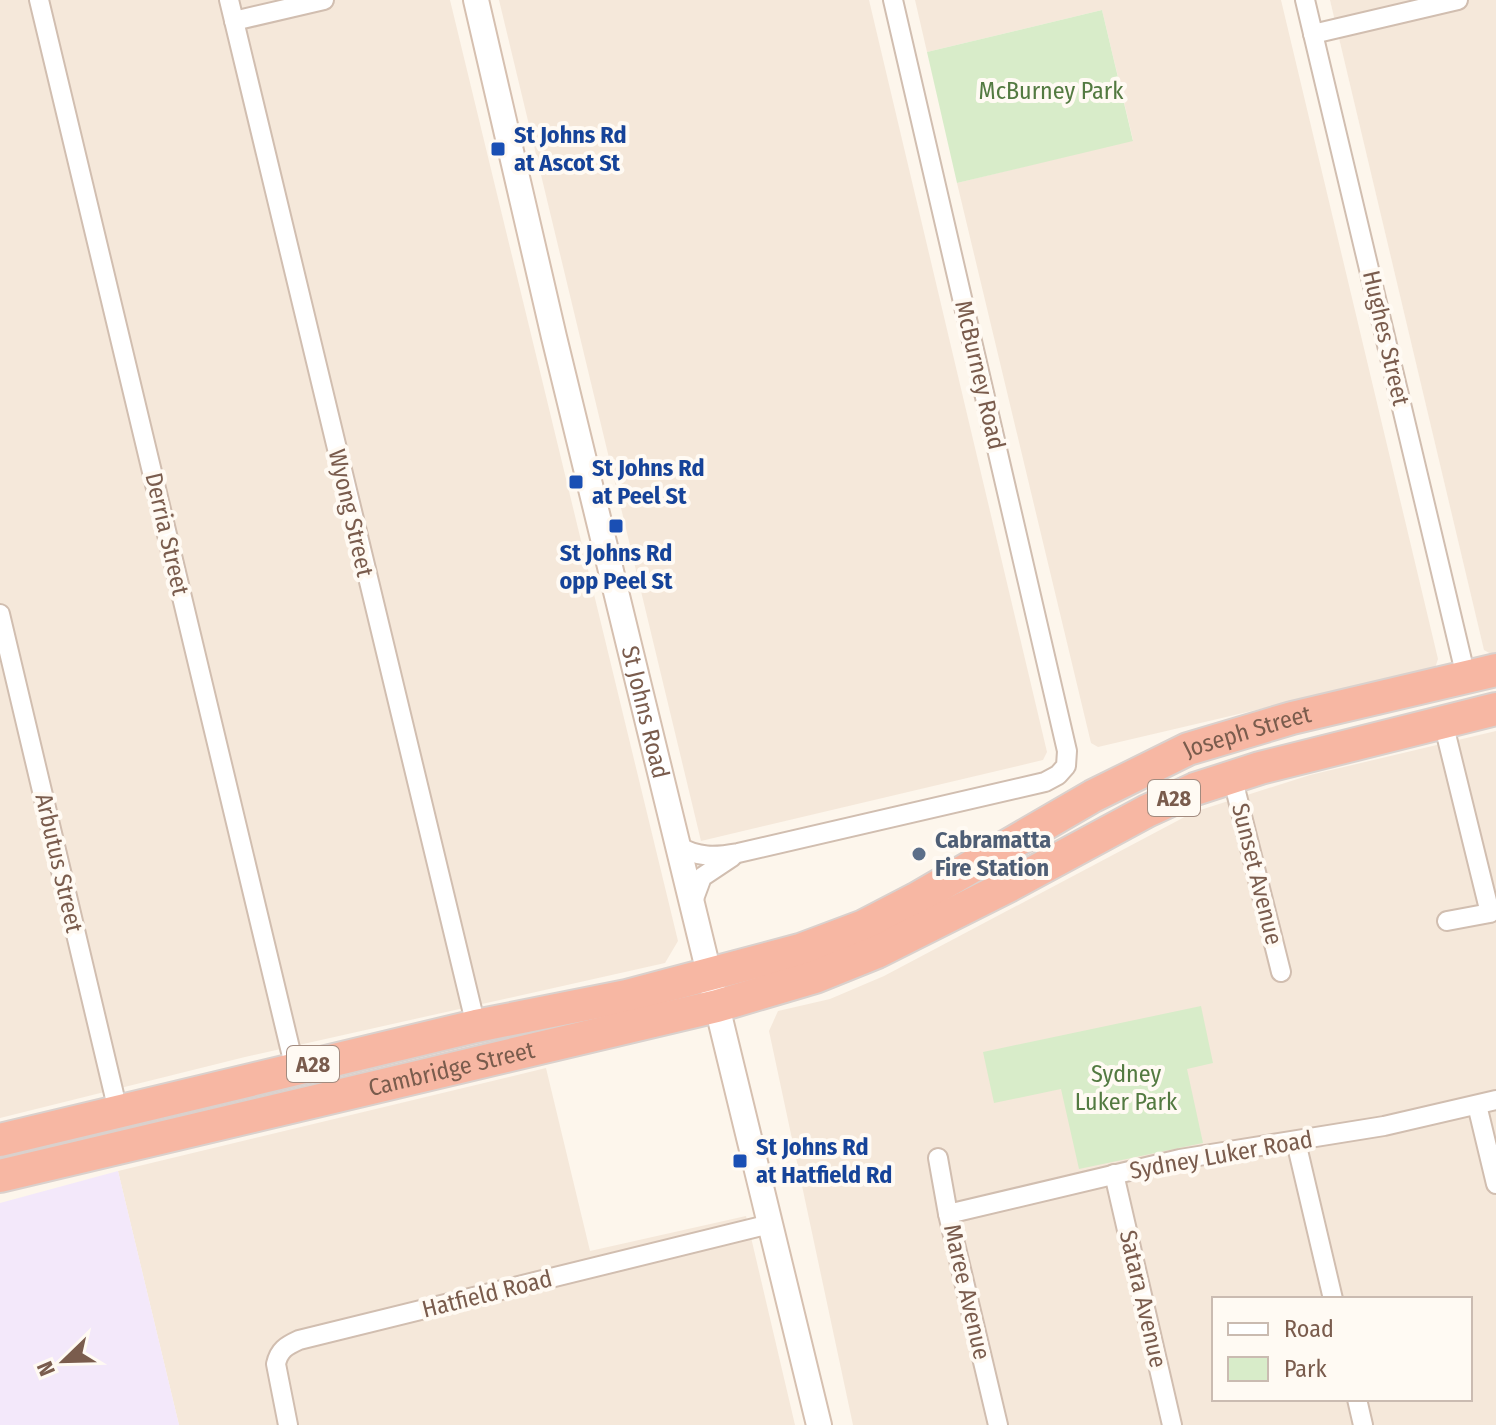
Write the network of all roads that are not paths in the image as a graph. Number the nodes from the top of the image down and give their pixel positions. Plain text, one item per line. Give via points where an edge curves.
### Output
1 (39, 0) edge
2 (229, 0) edge
3 (324, 0) edge
4 (476, 0) edge
5 (893, 0) edge
6 (1305, 0) edge
7 (1458, 0) edge
8 (234, 21) junction
9 (1313, 34) junction
10 (0, 614) edge
11 (1481, 674) edge
12 (1496, 709) edge
13 (1443, 722) junction
14 (1232, 776) junction
15 (678, 846) junction
16 (738, 853) junction
17 (692, 904) junction
18 (1447, 921) dead end
19 (1281, 972) dead end
20 (709, 975) junction
21 (717, 1006) junction
22 (476, 1026) junction
23 (295, 1069) junction
24 (1496, 1100) edge
25 (1477, 1105) junction
26 (118, 1111) junction
27 (0, 1140) edge
28 (1296, 1142) junction
29 (938, 1158) dead end
30 (1114, 1174) junction
31 (0, 1176) edge
32 (1496, 1184) edge
33 (948, 1214) junction
34 (770, 1224) junction
35 (1333, 1297) edge
36 (1357, 1401) edge
37 (288, 1425) edge
38 (819, 1425) edge
39 (998, 1425) edge
40 (1172, 1425) edge
41 (1363, 1425) edge

1 - 23 street, Derria Street
2 - 8 street, Wyong Street
3 - 8 street
4 - 15 main road, St Johns Road
5 - 16 street, McBurney Road via 1067,751 1066,766 1045,782
6 - 9 street, Hughes Street
7 - 9 street
8 - 22 street, Wyong Street
9 - 11 street, Hughes Street
10 - 26 street, Arbutus Street
11 - 20 highway, Joseph Street / A28 via 1292,718 1188,749 1093,796 864,926
12 - 13 highway, Joseph Street / A28
13 - 14 highway, Joseph Street / A28
13 - 18 street via 1490,913
14 - 19 street, Sunset Avenue
14 - 21 highway, Joseph Street / A28 via 1147,811 877,952
15 - 16 street via 714,857
15 - 17 main road, St Johns Road
16 - 17 street via 702,877
17 - 20 main road, St Johns Road
20 - 21 main road, St Johns Road
20 - 22 highway, Cambridge Street / A28
21 - 31 highway, Cambridge Street / A28
21 - 34 main road, St Johns Road
22 - 23 highway, Cambridge Street / A28
23 - 26 highway, Cambridge Street / A28
24 - 25 street, Sydney Luker Road
25 - 28 street, Sydney Luker Road
25 - 32 street
26 - 27 highway, Cambridge Street / A28
28 - 30 street, Sydney Luker Road
28 - 35 street
29 - 33 street, Maree Avenue
30 - 33 street, Sydney Luker Road
30 - 40 street, Satara Avenue
33 - 39 street, Maree Avenue
34 - 37 street, Hatfield Road via 299,1340 285,1346 276,1364
34 - 38 main road, St Johns Road
36 - 41 street

